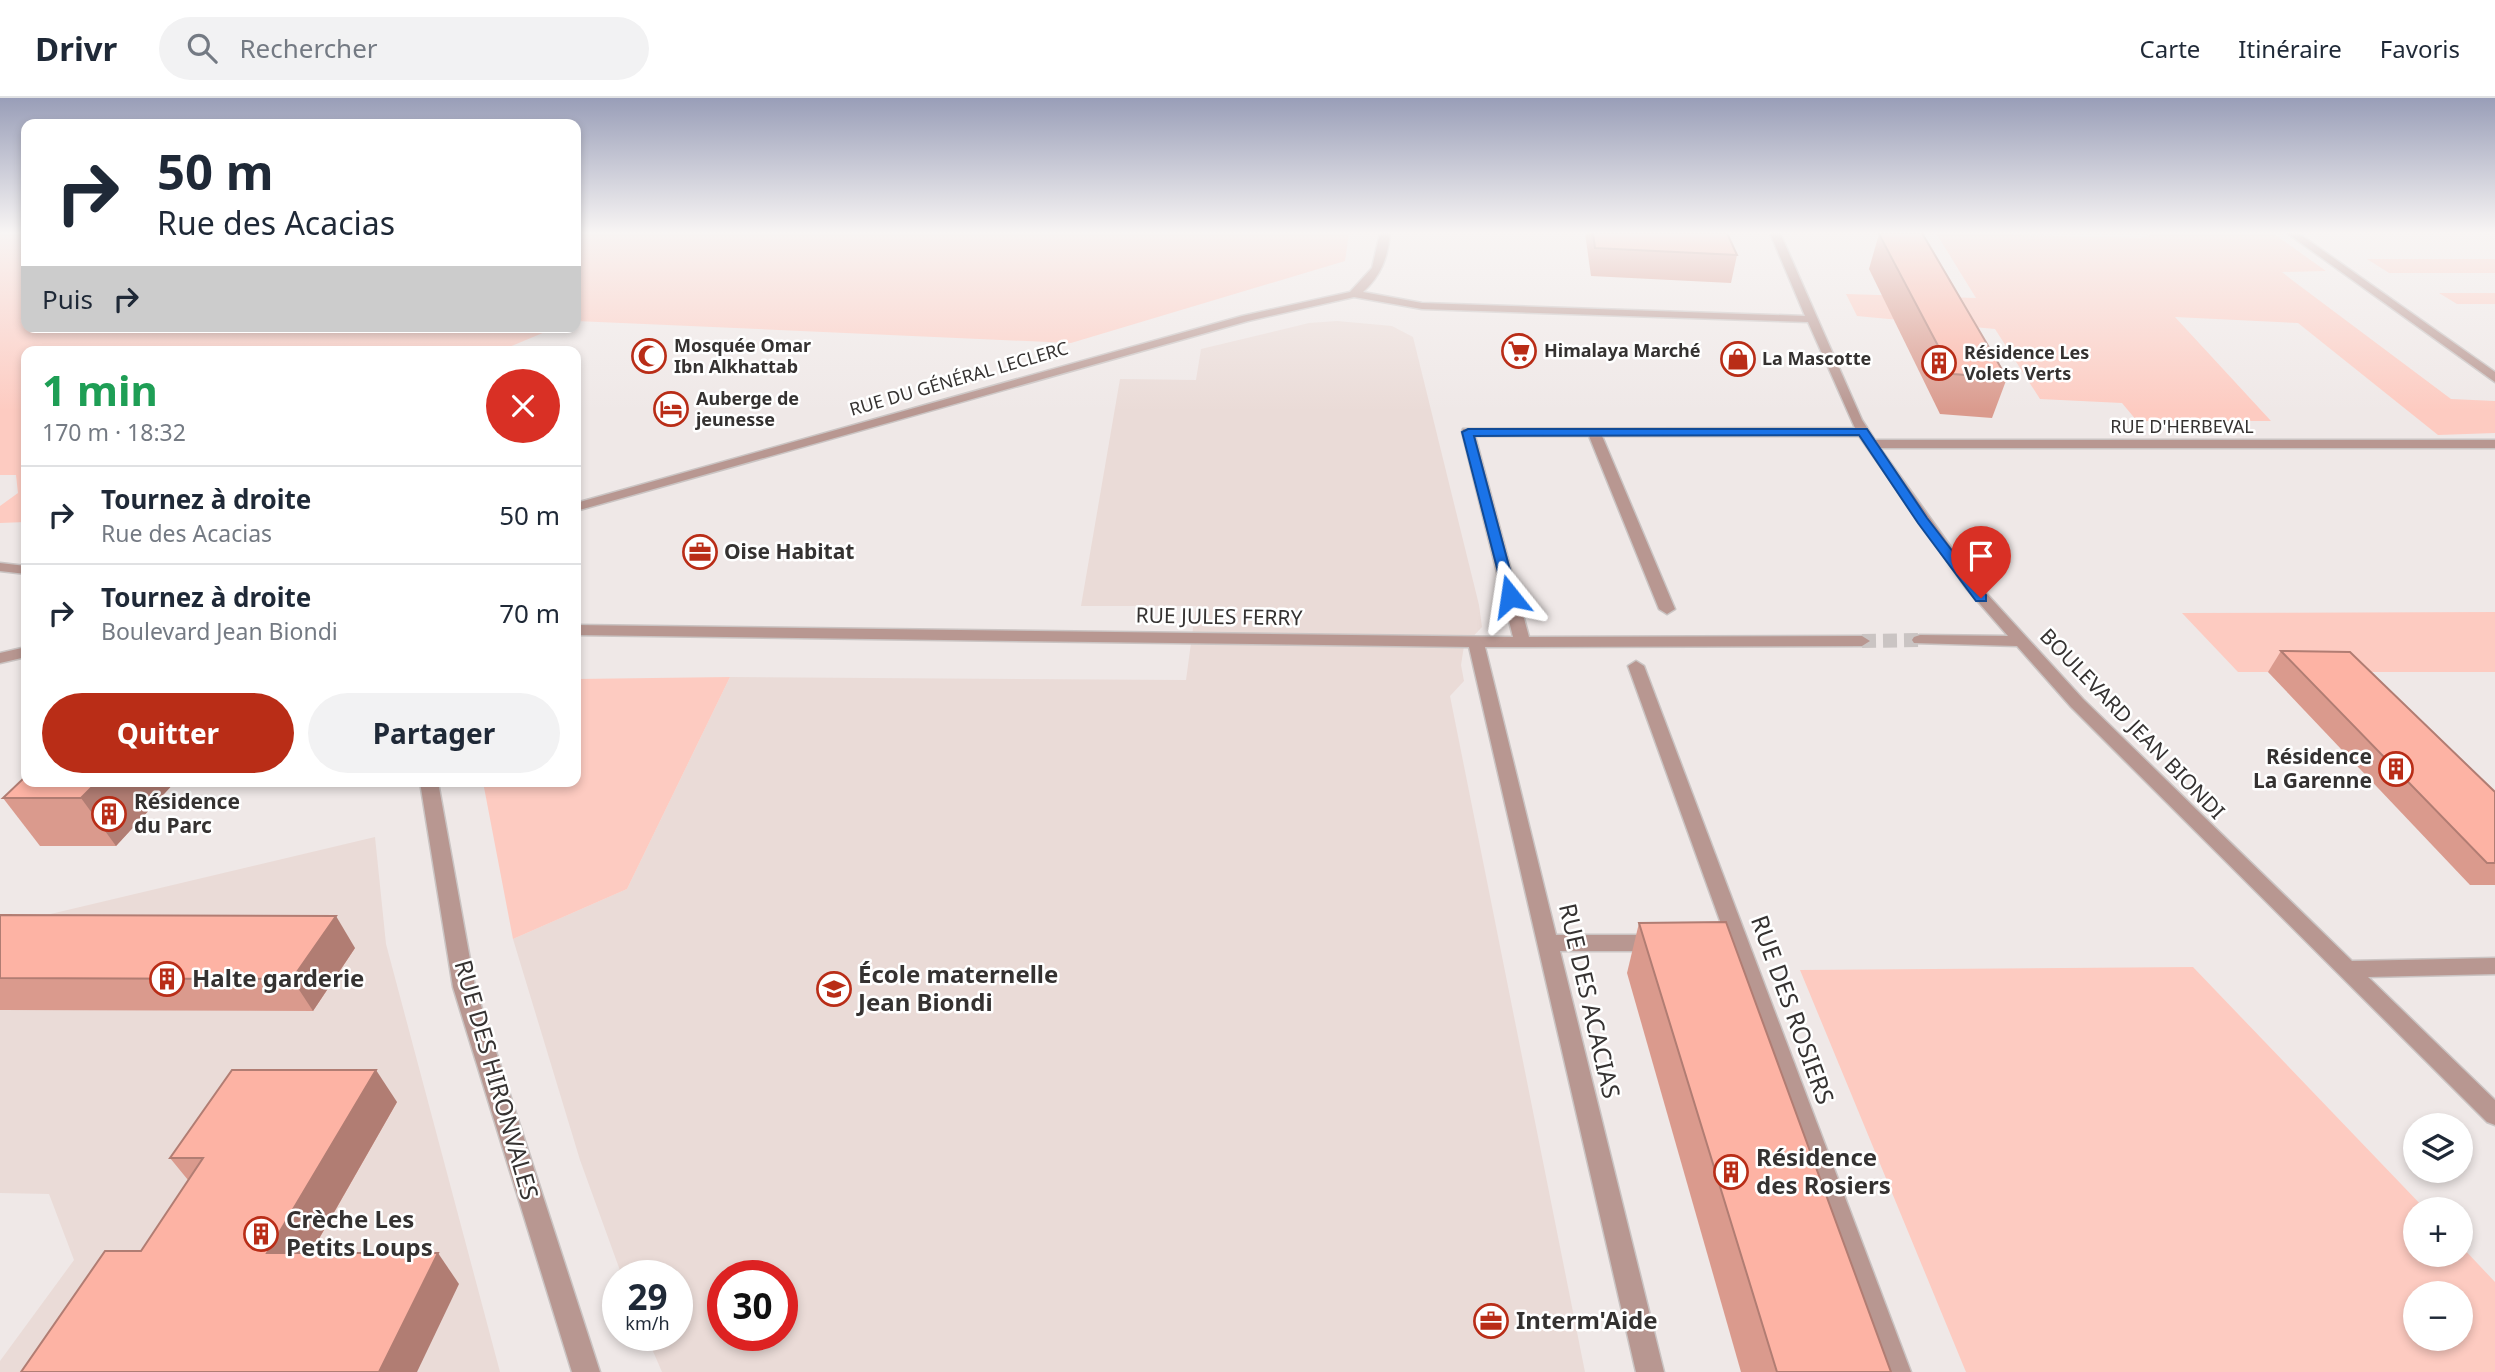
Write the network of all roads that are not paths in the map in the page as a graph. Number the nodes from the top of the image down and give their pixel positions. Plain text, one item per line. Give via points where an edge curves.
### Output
1 (1800, 292) edge
2 (2375, 292) edge
3 (1354, 294) joint
4 (1811, 320) junction
5 (2495, 378) edge
6 (1594, 432) junction
7 (1866, 438) junction
8 (2495, 444) edge
9 (581, 506) edge
10 (0, 566) edge
11 (21, 569) edge
12 (1667, 609) dead end
13 (581, 630) edge
14 (1920, 640) tunnel mouth
15 (1863, 641) tunnel mouth
16 (2020, 641) junction
17 (1476, 642) junction
18 (1522, 642) junction
19 (21, 653) edge
20 (0, 658) edge
21 (1636, 666) dead end
22 (430, 787) edge
23 (1548, 943) junction
24 (1671, 943) edge
25 (1712, 943) edge
26 (1740, 943) junction
27 (2495, 966) edge
28 (2345, 969) junction
29 (2495, 1115) edge
30 (586, 1372) edge
31 (1650, 1372) edge
32 (1898, 1372) edge

1 - 4 street, BOULEVARD JEAN BIONDI
2 - 5 street
3 - 4 street via 1408,305
3 - 9 street, RUE DU GÉNÉRAL LECLERC via 1246,318
4 - 7 street, BOULEVARD JEAN BIONDI
6 - 7 street
6 - 12 street
6 - 18 street via 1468,432
7 - 8 street, RUE D'HERBEVAL
7 - 16 street, BOULEVARD JEAN BIONDI via 1970,585
10 - 11 street
13 - 17 street, RUE JULES FERRY
14 - 16 street
15 - 18 street, RUE JULES FERRY
16 - 28 street, BOULEVARD JEAN BIONDI
17 - 18 street, RUE JULES FERRY
17 - 23 street, RUE DES ACACIAS
19 - 20 street
21 - 26 street, RUE DES ROSIERS
22 - 30 street, RUE DES HIRONVALES via 464,987
23 - 24 street
23 - 31 street, RUE DES ACACIAS
25 - 26 street
26 - 32 street, RUE DES ROSIERS
27 - 28 street
28 - 29 street, BOULEVARD JEAN BIONDI

